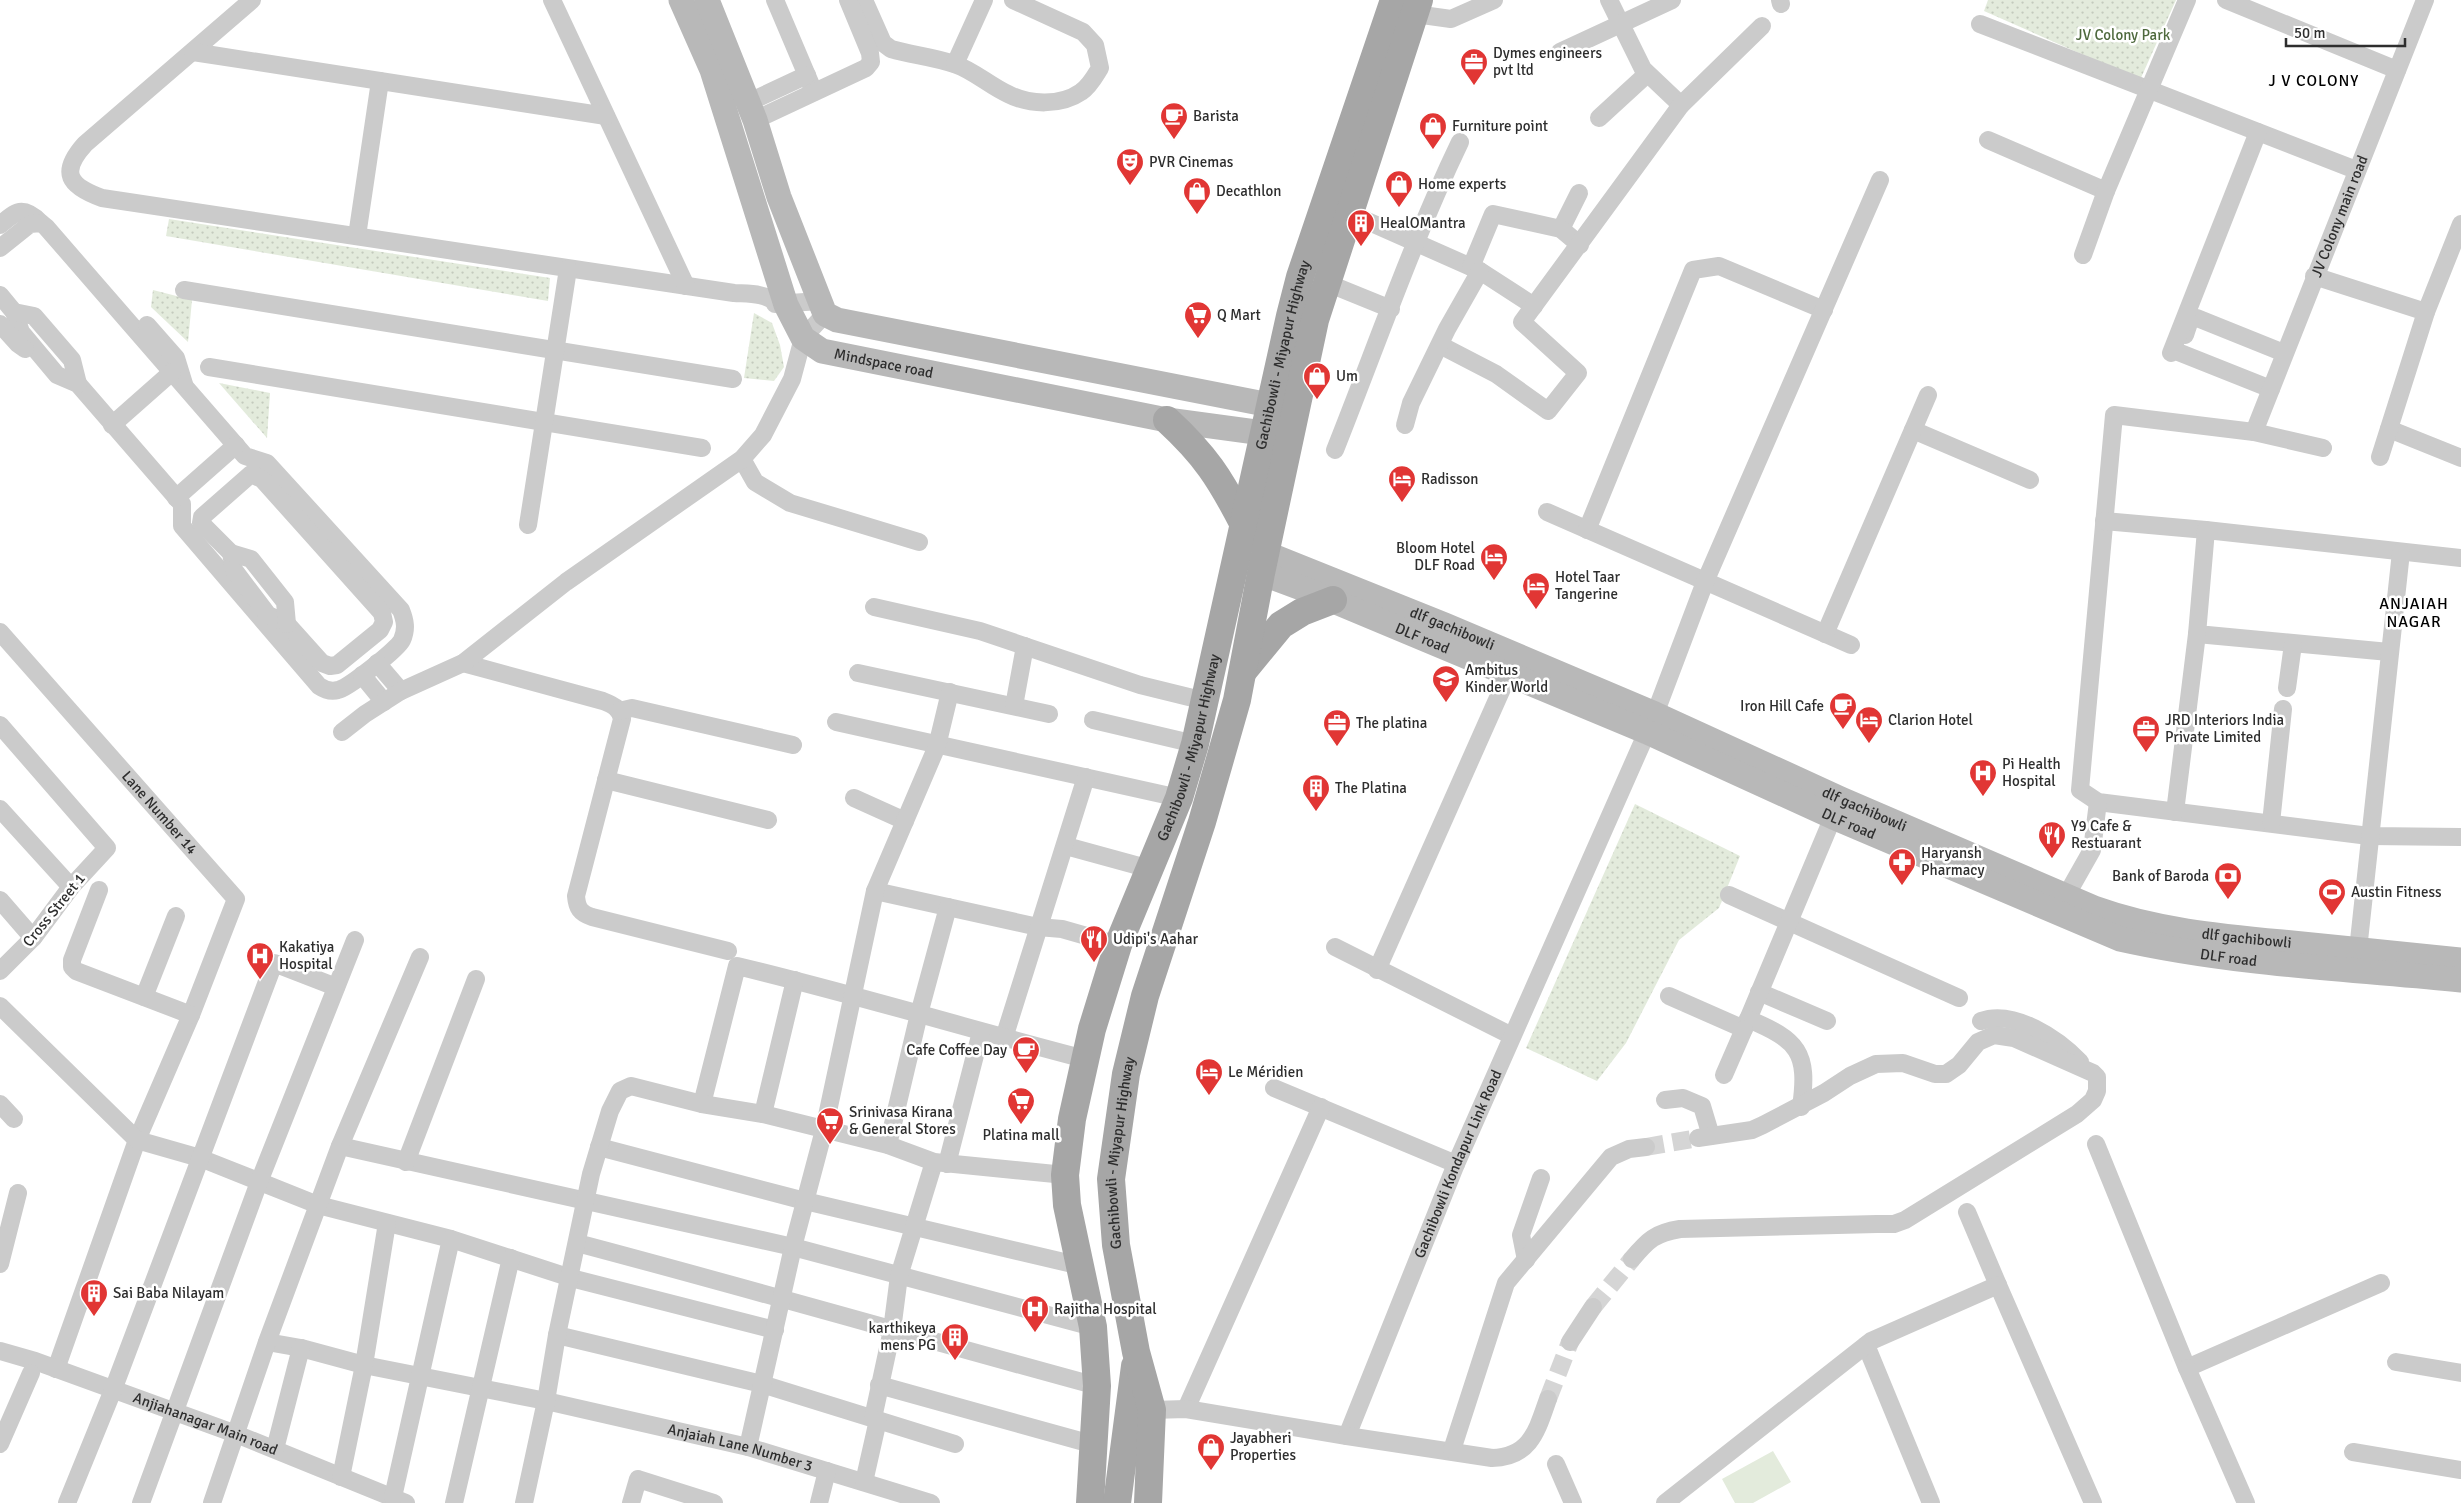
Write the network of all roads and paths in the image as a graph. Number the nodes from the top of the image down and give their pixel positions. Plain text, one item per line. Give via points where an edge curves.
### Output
1 (252, 0) edge
2 (552, 0) edge
3 (681, 0) edge
4 (707, 0) edge
5 (775, 0) edge
6 (848, 0) edge
7 (864, 0) edge
8 (984, 0) edge
9 (1013, 0) edge
10 (1494, 0) edge
11 (1609, 0) edge
12 (1672, 0) edge
13 (2187, 0) edge
14 (2226, 0) edge
15 (2425, 0) edge
16 (1409, 4) edge
17 (1621, 24) junction
18 (1980, 24) dead end
19 (1762, 26) dead end
20 (193, 52) junction
21 (1560, 52) dead end
22 (955, 64) junction
23 (2398, 70) junction
24 (1647, 74) junction
25 (806, 75) junction
26 (380, 81) junction
27 (2149, 91) junction
28 (814, 92) junction
29 (1681, 106) junction
30 (751, 111) junction
31 (606, 116) junction
32 (1599, 118) dead end
33 (2258, 132) junction
34 (1988, 140) dead end
35 (1460, 142) dead end
36 (2356, 170) junction
37 (1880, 180) dead end
38 (2106, 191) junction
39 (1579, 193) dead end
40 (1349, 213) junction
41 (40, 223) junction
42 (2461, 224) edge
43 (0, 225) edge
44 (1561, 229) junction
45 (357, 236) junction
46 (1414, 242) junction
47 (1580, 245) junction
48 (0, 248) edge
49 (2083, 254) dead end
50 (568, 269) junction
51 (1475, 269) junction
52 (2314, 276) junction
53 (1327, 283) junction
54 (686, 286) junction
55 (184, 290) dead end
56 (0, 295) edge
57 (782, 304) junction
58 (1534, 306) junction
59 (822, 308) junction
60 (1391, 309) junction
61 (1824, 310) junction
62 (14, 312) junction
63 (2426, 312) junction
64 (0, 324) edge
65 (147, 325) dead end
66 (803, 338) junction
67 (1440, 345) junction
68 (556, 349) junction
69 (2174, 352) junction
70 (2284, 353) junction
71 (40, 354) junction
72 (209, 367) dead end
73 (172, 372) junction
74 (734, 379) dead end
75 (78, 384) junction
76 (185, 387) junction
77 (2271, 389) junction
78 (1928, 395) dead end
79 (1270, 405) junction
80 (1167, 420) junction
81 (545, 422) junction
82 (112, 425) junction
83 (1405, 425) dead end
84 (2389, 429) junction
85 (1913, 430) junction
86 (2254, 432) junction
87 (1263, 433) junction
88 (236, 445) junction
89 (702, 448) dead end
90 (2322, 448) dead end
91 (1335, 450) dead end
92 (2380, 458) dead end
93 (2461, 458) edge
94 (742, 459) junction
95 (2030, 480) dead end
96 (176, 498) junction
97 (1547, 512) dead end
98 (2104, 521) junction
99 (1244, 524) junction
100 (528, 526) dead end
101 (1587, 530) junction
102 (2206, 530) junction
103 (919, 542) dead end
104 (338, 552) junction
105 (2401, 552) junction
106 (231, 553) junction
107 (2461, 558) edge
108 (1263, 563) junction
109 (1705, 582) junction
110 (1333, 600) junction
111 (252, 601) junction
112 (874, 607) dead end
113 (287, 624) junction
114 (0, 632) edge
115 (1825, 634) junction
116 (2197, 634) junction
117 (2293, 644) junction
118 (1851, 645) dead end
119 (1025, 646) junction
120 (2389, 652) junction
121 (463, 663) junction
122 (377, 664) junction
123 (1242, 672) junction
124 (858, 673) dead end
125 (1509, 673) junction
126 (362, 675) junction
127 (2287, 688) dead end
128 (401, 692) junction
129 (950, 692) junction
130 (1205, 701) junction
131 (384, 702) junction
132 (1014, 706) junction
133 (2283, 709) dead end
134 (619, 711) junction
135 (1049, 714) dead end
136 (1093, 720) dead end
137 (836, 722) dead end
138 (1651, 723) junction
139 (0, 724) edge
140 (342, 732) dead end
141 (1196, 744) junction
142 (793, 745) dead end
143 (937, 746) junction
144 (1086, 777) junction
145 (606, 780) junction
146 (854, 798) dead end
147 (1179, 798) junction
148 (2098, 802) junction
149 (0, 809) edge
150 (2175, 812) junction
151 (1833, 817) junction
152 (768, 820) dead end
153 (905, 821) junction
154 (2271, 824) junction
155 (2369, 836) junction
156 (2461, 837) edge
157 (1066, 846) junction
158 (1150, 869) junction
159 (70, 887) junction
160 (99, 890) dead end
161 (876, 891) junction
162 (1729, 895) dead end
163 (2066, 896) junction
164 (0, 900) edge
165 (948, 907) junction
166 (176, 916) dead end
167 (1788, 922) junction
168 (1038, 927) junction
169 (33, 938) junction
170 (355, 940) dead end
171 (1118, 945) junction
172 (1335, 947) dead end
173 (2358, 950) junction
174 (728, 951) dead end
175 (420, 957) dead end
176 (2461, 960) edge
177 (1377, 970) junction
178 (0, 971) edge
179 (476, 979) dead end
180 (795, 980) junction
181 (2461, 980) edge
182 (336, 987) junction
183 (1104, 988) junction
184 (1759, 992) junction
185 (853, 994) junction
186 (1145, 996) junction
187 (1670, 996) dead end
188 (144, 997) junction
189 (1959, 998) dead end
190 (0, 1006) edge
191 (918, 1014) junction
192 (191, 1015) junction
193 (1981, 1020) dead end
194 (1827, 1021) dead end
195 (1746, 1024) junction
196 (1092, 1029) junction
197 (981, 1032) junction
198 (1512, 1036) junction
199 (1004, 1038) junction
200 (1133, 1038) junction
201 (1085, 1059) junction
202 (2085, 1068) junction
203 (1724, 1075) dead end
204 (1274, 1088) dead end
205 (1665, 1100) dead end
206 (0, 1104) edge
207 (702, 1104) junction
208 (1801, 1106) junction
209 (1321, 1107) junction
210 (763, 1114) junction
211 (14, 1119) dead end
212 (824, 1130) junction
213 (137, 1140) junction
214 (2096, 1144) dead end
215 (888, 1145) junction
216 (340, 1146) junction
217 (599, 1147) junction
218 (1646, 1147) tunnel mouth
219 (200, 1158) junction
220 (406, 1162) junction
221 (941, 1163) junction
222 (1456, 1164) junction
223 (1065, 1175) junction
224 (1541, 1178) dead end
225 (259, 1182) junction
226 (18, 1194) dead end
227 (805, 1201) junction
228 (584, 1202) junction
229 (318, 1205) junction
230 (1967, 1212) dead end
231 (387, 1223) junction
232 (915, 1227) junction
233 (451, 1240) junction
234 (577, 1243) junction
235 (794, 1247) junction
236 (511, 1258) junction
237 (1632, 1259) tunnel mouth
238 (1526, 1260) junction
239 (0, 1264) edge
240 (1081, 1266) junction
241 (899, 1276) junction
242 (571, 1278) junction
243 (2381, 1282) dead end
244 (1998, 1284) junction
245 (782, 1297) junction
246 (1593, 1307) tunnel mouth
247 (1093, 1327) junction
248 (775, 1330) junction
249 (892, 1330) junction
250 (557, 1335) junction
251 (266, 1342) junction
252 (1570, 1342) tunnel mouth
253 (1866, 1345) junction
254 (301, 1348) junction
255 (0, 1351) edge
256 (2396, 1362) dead end
257 (364, 1365) junction
258 (2187, 1368) junction
259 (56, 1369) junction
260 (31, 1373) dead end
261 (2461, 1373) edge
262 (420, 1375) junction
263 (762, 1384) junction
264 (879, 1385) junction
265 (1097, 1386) junction
266 (480, 1387) junction
267 (113, 1390) junction
268 (1548, 1399) tunnel mouth
269 (546, 1401) junction
270 (1186, 1409) junction
271 (1140, 1411) junction
272 (176, 1412) junction
273 (876, 1419) junction
274 (236, 1434) junction
275 (1346, 1436) junction
276 (0, 1444) edge
277 (955, 1444) dead end
278 (1095, 1445) junction
279 (748, 1447) junction
280 (275, 1449) junction
281 (1452, 1450) junction
282 (2352, 1452) dead end
283 (1556, 1464) dead end
284 (2461, 1470) edge
285 (827, 1471) junction
286 (341, 1477) junction
287 (864, 1482) junction
288 (393, 1500) edge
289 (704, 1501) edge
290 (216, 1502) edge
291 (67, 1503) edge
292 (141, 1503) edge
293 (454, 1503) edge
294 (524, 1503) edge
295 (631, 1503) edge
296 (819, 1503) edge
297 (931, 1503) edge
298 (1090, 1503) edge
299 (1117, 1503) edge
300 (1148, 1503) edge
301 (1573, 1503) edge
302 (1665, 1503) edge
303 (1931, 1503) edge
304 (2093, 1503) edge
305 (2246, 1503) edge

1 - 20 street
2 - 31 street
3 - 57 main road via 712,70
4 - 30 main road
5 - 25 street
6 - 28 street via 871,62 866,68
7 - 22 street via 887,46 914,56
8 - 22 street
9 - 22 street via 1083,32 1095,45 1100,68 1093,80 1082,92 1065,99 1032,101 1009,95
10 - 16 street via 1451,20
11 - 17 street
12 - 17 street
13 - 27 street
14 - 23 street
15 - 23 street, JV Colony main road
16 - 40 main road, Gachibowli - Miyapur Highway
16 - 79 main road, Gachibowli - Miyapur Highway via 1300,277
17 - 21 street
17 - 24 street
18 - 27 street
19 - 29 street
20 - 26 street
20 - 45 street via 85,144 69,167 72,180 82,191 102,198
23 - 36 street, JV Colony main road
24 - 29 street
24 - 32 street
25 - 28 street
25 - 30 street
26 - 31 street
26 - 45 street
27 - 33 street
27 - 38 street
28 - 30 street
29 - 47 street
30 - 59 main road via 779,197
31 - 54 street
33 - 36 street
33 - 69 street
34 - 38 street
35 - 46 street
36 - 52 street, JV Colony main road
37 - 61 street, Gachibowli Kondapur Link Road
38 - 49 street
39 - 44 street
40 - 46 street
40 - 53 main road, Gachibowli - Miyapur Highway
41 - 43 street via 35,217 19,211
41 - 48 street via 30,224
41 - 73 street
42 - 63 street
44 - 47 street
44 - 51 street via 1493,214
45 - 50 street
46 - 51 street
46 - 60 street
47 - 58 street
50 - 54 street
50 - 68 street
51 - 58 street
51 - 67 street
52 - 63 street
52 - 70 street, JV Colony main road
53 - 60 street
53 - 108 main road, Gachibowli - Miyapur Highway via 1315,320
54 - 57 street via 768,296
55 - 68 street
56 - 62 street
57 - 59 street
57 - 66 main road
58 - 67 street via 1522,322 1578,373 1548,411 1496,374
59 - 66 street
59 - 79 main road via 837,320
60 - 91 street
61 - 101 street via 1719,266 1693,270
61 - 109 street, Gachibowli Kondapur Link Road
62 - 71 street via 21,332
62 - 75 street via 34,316 72,360
63 - 84 street
64 - 71 street via 18,344
65 - 76 street via 176,358
66 - 80 main road, Mindspace road via 822,351
66 - 94 street via 792,379 763,435
67 - 83 street via 1411,403
68 - 74 street
68 - 81 street
69 - 70 street via 2194,318
69 - 77 street
70 - 77 street, JV Colony main road
71 - 75 street via 57,375
72 - 81 street
73 - 76 street
73 - 82 street
75 - 82 street
76 - 88 street
77 - 86 street, JV Colony main road
78 - 85 street
79 - 87 main road, Gachibowli - Miyapur Highway
80 - 87 main road, Mindspace road
80 - 99 main road via 1220,478
81 - 89 street
81 - 100 street
82 - 96 street
84 - 92 street
84 - 93 street
85 - 95 street
85 - 115 street
86 - 90 street
86 - 98 street via 2114,416
87 - 99 main road, Gachibowli - Miyapur Highway
88 - 96 street
88 - 104 street via 245,456 267,462
94 - 103 street via 755,482 790,503
94 - 121 street via 566,582
96 - 111 street via 182,504 182,526
97 - 101 street
98 - 102 street
98 - 148 street via 2080,790
99 - 130 main road, Gachibowli - Miyapur Highway
101 - 109 street
102 - 105 street
102 - 116 street
104 - 106 street via 262,479 251,474 201,520
104 - 113 street via 382,613 383,626 337,665 330,666 322,663
104 - 122 street via 401,610 405,623 401,642
105 - 107 street
105 - 120 street
106 - 111 street via 234,570
106 - 113 street via 251,559 285,602
108 - 110 main road, DLF road
108 - 123 main road, Gachibowli - Miyapur Highway
108 - 138 main road, dlf gachibowli via 1294,565
109 - 115 street
109 - 138 street, Gachibowli Kondapur Link Road
110 - 123 main road via 1302,612 1281,625
110 - 125 main road, DLF road
111 - 113 street via 268,615
111 - 126 street via 324,690 338,690
112 - 119 street via 980,631
114 - 192 street, Lane Number 14 via 236,899
115 - 118 street
116 - 117 street
116 - 150 street
117 - 120 street
117 - 127 street
119 - 130 street via 1140,685
119 - 132 street
120 - 155 street
121 - 128 street
121 - 134 street via 612,704
122 - 126 street
122 - 128 street
123 - 186 main road, Gachibowli - Miyapur Highway via 1224,750
124 - 129 street
125 - 138 main road, DLF road
125 - 177 street
126 - 131 street
128 - 131 street
129 - 132 street
129 - 143 street
130 - 141 main road, Gachibowli - Miyapur Highway
131 - 140 street
132 - 135 street
133 - 154 street
134 - 142 street via 632,708
134 - 145 street via 622,719
136 - 141 street
137 - 143 street
138 - 151 main road, DLF road
138 - 163 main road, dlf gachibowli via 1841,799
138 - 198 street, Gachibowli Kondapur Link Road
139 - 159 street, Cross Street 1 via 108,848
141 - 147 main road, Gachibowli - Miyapur Highway
143 - 144 street
143 - 153 street
144 - 147 street
144 - 157 street
145 - 152 street
145 - 174 street via 576,896 580,911 592,917
146 - 153 street
147 - 158 main road, Gachibowli - Miyapur Highway
148 - 150 street
148 - 163 street via 2092,850
149 - 159 street
150 - 154 street
151 - 167 street
151 - 181 main road, DLF road via 2120,939 2223,956
153 - 161 street
154 - 155 street
155 - 156 street
155 - 173 street
157 - 158 street
157 - 168 street
158 - 171 main road, Gachibowli - Miyapur Highway
159 - 169 street, Cross Street 1
160 - 188 street via 72,967
161 - 165 street
161 - 185 street
162 - 167 street
163 - 173 main road, dlf gachibowli via 2126,920 2162,928
164 - 169 street
165 - 168 street
165 - 191 street
166 - 188 street
167 - 184 street
167 - 189 street
168 - 171 street via 1062,929
168 - 199 street
169 - 178 street, Cross Street 1
170 - 182 street
171 - 183 main road, Gachibowli - Miyapur Highway
172 - 177 street
173 - 176 main road, dlf gachibowli
175 - 216 street
177 - 198 street
179 - 220 street
180 - 185 street
180 - 207 street via 737,966
180 - 210 street
182 - 219 street via 274,963
182 - 225 street
183 - 186 main road
183 - 196 main road, Gachibowli - Miyapur Highway
184 - 194 street
184 - 195 street
185 - 191 street
185 - 212 street
186 - 200 main road, Gachibowli - Miyapur Highway
187 - 195 street
188 - 192 street
190 - 213 street
191 - 197 street
191 - 215 street
192 - 213 street
193 - 202 street via 2004,1017 2044,1034 2063,1045
195 - 203 street
195 - 208 street via 1778,1034 1799,1054 1804,1075
196 - 200 main road
196 - 201 main road, Gachibowli - Miyapur Highway
197 - 199 street
197 - 221 street
198 - 222 street, Gachibowli Kondapur Link Road
199 - 201 street
200 - 271 main road, Gachibowli - Miyapur Highway via 1111,1178 1116,1245 1136,1352
201 - 223 main road, Gachibowli - Miyapur Highway via 1072,1119
202 - 208 street via 2014,1038 1994,1035 1978,1042 1959,1065 1946,1074 1935,1074 1903,1063 1876,1064
202 - 237 street via 2097,1077 2098,1084 2093,1100 2086,1108 1905,1220 1894,1224 1680,1229 1648,1240
204 - 209 street
205 - 208 street via 1683,1098 1702,1106 1704,1137 1752,1130
206 - 211 street
207 - 210 street
207 - 217 street via 631,1086 623,1088 610,1111
209 - 222 street
209 - 270 street
210 - 212 street
212 - 215 street
212 - 227 street
213 - 219 street
213 - 259 street
214 - 258 street
215 - 221 street
216 - 220 street
216 - 229 street
217 - 227 street
217 - 228 street
218 - 238 street via 1629,1149 1611,1158
219 - 225 street
219 - 267 street
220 - 228 street
221 - 223 street
221 - 232 street
222 - 275 street, Gachibowli Kondapur Link Road
223 - 240 main road, Gachibowli - Miyapur Highway via 1066,1206
224 - 238 street via 1521,1235
225 - 229 street
225 - 272 street
226 - 239 street
227 - 232 street
227 - 235 street
228 - 234 street
228 - 235 street
229 - 231 street
229 - 251 street
230 - 244 street
231 - 233 street
231 - 257 street
232 - 240 street
232 - 241 street
233 - 236 street
233 - 262 street
234 - 242 street
234 - 245 street
235 - 241 street
235 - 245 street
236 - 242 street
236 - 266 street
238 - 281 street via 1506,1283
240 - 247 main road, Gachibowli - Miyapur Highway
241 - 247 street
241 - 249 street
242 - 248 street
242 - 250 street
243 - 258 street
244 - 253 street
244 - 304 street
245 - 248 street
245 - 249 street
246 - 252 street
247 - 265 main road, Gachibowli - Miyapur Highway
248 - 263 street
249 - 264 street
249 - 265 street
250 - 263 street
250 - 269 street
251 - 254 street, Anjaiah Lane Number 3
251 - 274 street
253 - 302 street
253 - 303 street
254 - 257 street, Anjaiah Lane Number 3
254 - 280 street
255 - 259 street, Anjiahanagar Main road
256 - 261 street
257 - 262 street, Anjaiah Lane Number 3
257 - 286 street
258 - 305 street
259 - 267 street, Anjiahanagar Main road
260 - 276 street
262 - 266 street, Anjaiah Lane Number 3
262 - 288 street
263 - 273 street
263 - 279 street
264 - 273 street
264 - 278 street
265 - 278 main road, Gachibowli - Miyapur Highway
266 - 269 street, Anjaiah Lane Number 3
266 - 293 street
267 - 272 street, Anjiahanagar Main road
267 - 291 street
268 - 281 street via 1536,1431 1518,1453 1506,1458 1492,1458
269 - 279 street, Anjaiah Lane Number 3
269 - 294 street
270 - 271 street
270 - 275 street
271 - 299 main road
271 - 300 main road, Gachibowli - Miyapur Highway
272 - 274 street, Anjiahanagar Main road
272 - 292 street
273 - 277 street
273 - 287 street
274 - 280 street, Anjiahanagar Main road
274 - 290 street
275 - 281 street
278 - 298 main road, Gachibowli - Miyapur Highway
279 - 285 street, Anjaiah Lane Number 3
280 - 286 street, Anjiahanagar Main road
282 - 284 street
283 - 301 street
285 - 287 street, Anjaiah Lane Number 3
285 - 296 street
286 - 288 street, Anjiahanagar Main road
287 - 297 street, Anjaiah Lane Number 3
289 - 295 street via 638,1479

